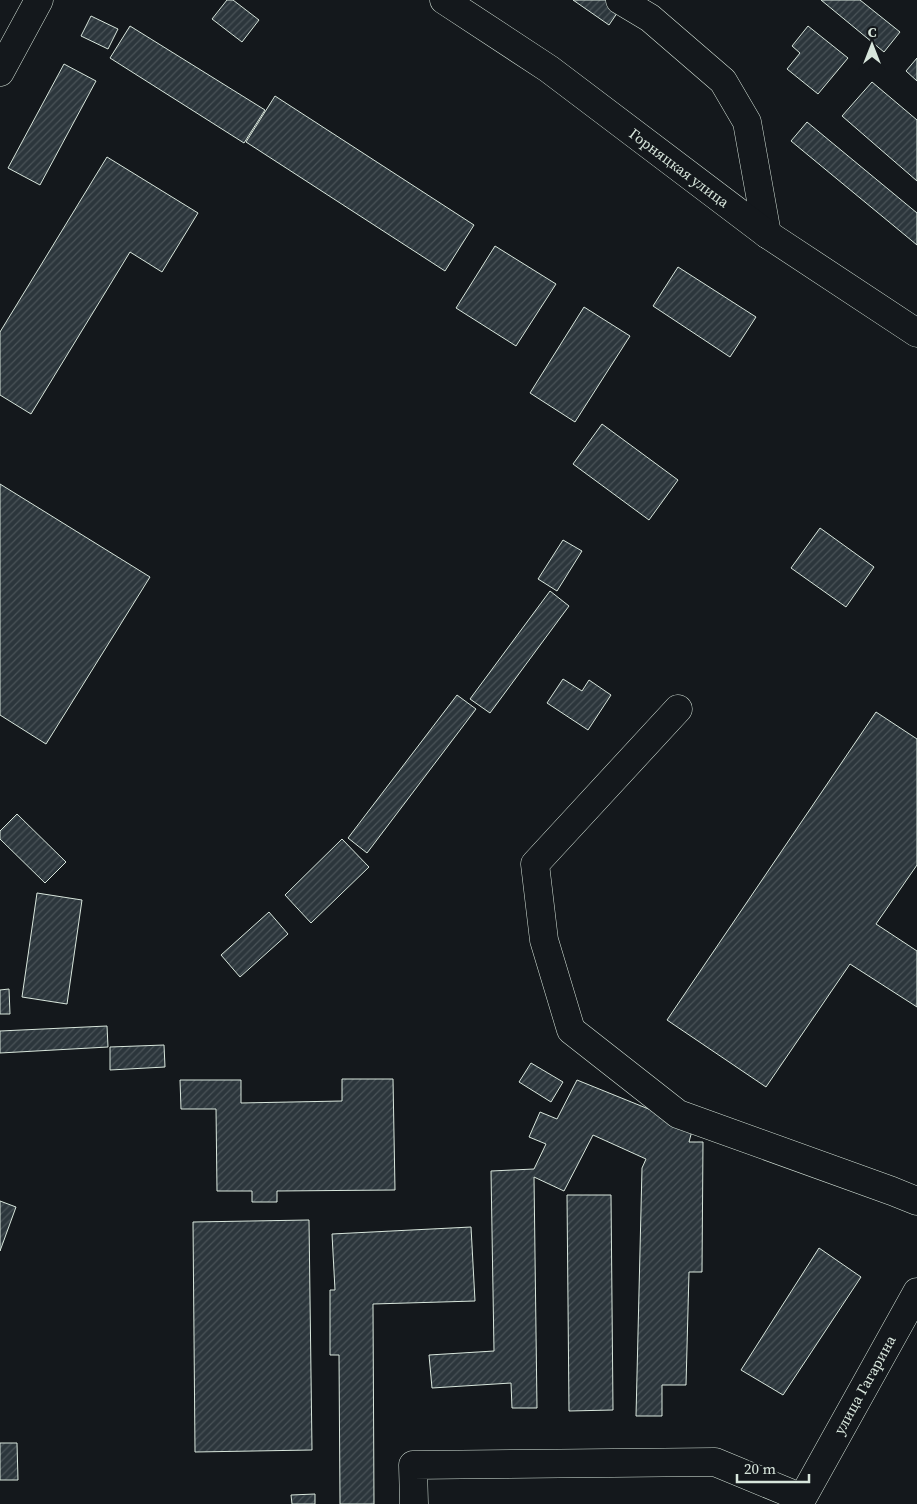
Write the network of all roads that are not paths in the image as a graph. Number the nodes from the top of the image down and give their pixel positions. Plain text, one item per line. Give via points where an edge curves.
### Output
1 (40, 0) edge
2 (444, 0) edge
3 (620, 0) edge
4 (0, 72) edge
5 (767, 234) junction
6 (917, 333) edge
7 (678, 709) dead end
8 (917, 1201) edge
9 (917, 1292) edge
10 (801, 1501) edge
11 (414, 1504) edge

1 - 4 main road
2 - 5 main road, Горняцкая улица via 549,69
3 - 5 main road via 650,18 723,81 748,122
5 - 6 main road, Горняцкая улица
7 - 8 main road via 535,864 544,940 571,1030 678,1114
9 - 10 main road, улица Гагарина
10 - 11 main road via 715,1462 414,1465

